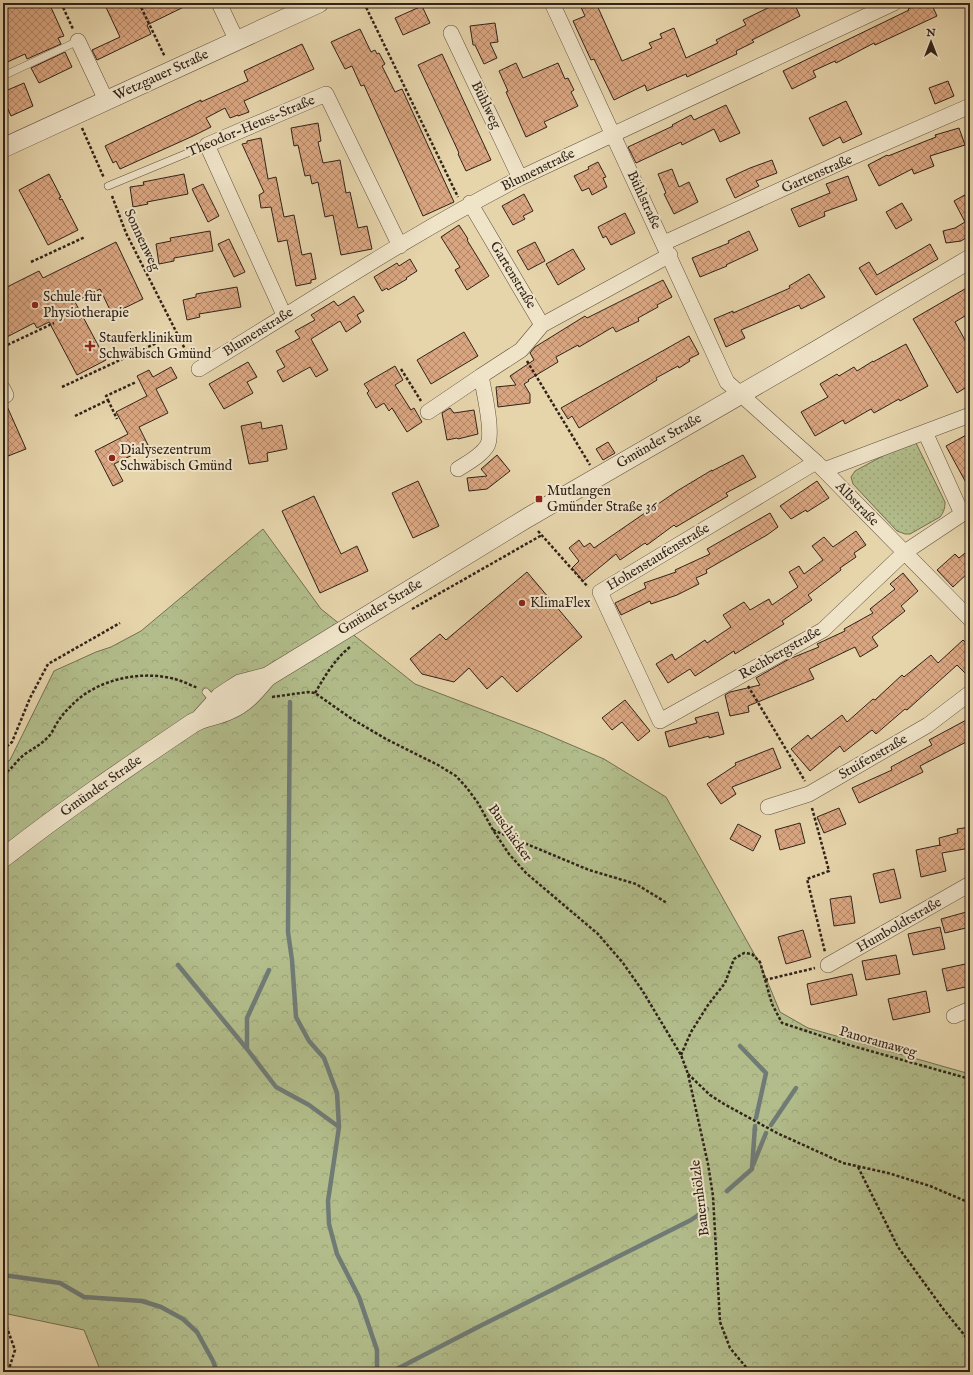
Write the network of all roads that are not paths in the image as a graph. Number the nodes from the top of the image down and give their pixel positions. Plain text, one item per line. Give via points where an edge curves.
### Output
1 (219, 3) edge
2 (319, 3) edge
3 (552, 3) edge
4 (894, 3) edge
5 (451, 33) dead end
6 (237, 40) junction
7 (78, 41) joint
8 (3, 76) edge
9 (106, 100) junction
10 (970, 106) edge
11 (613, 134) junction
12 (207, 145) junction
13 (3, 148) edge
14 (520, 178) junction
15 (108, 186) road end
16 (467, 205) junction
17 (400, 246) junction
18 (667, 249) junction
19 (970, 259) edge
20 (284, 315) junction
21 (542, 325) junction
22 (199, 369) road end
23 (481, 376) junction
24 (734, 388) junction
25 (428, 412) road end
26 (970, 415) edge
27 (925, 432) junction
28 (820, 466) junction
29 (458, 469) dead end
30 (905, 552) junction
31 (970, 619) edge
32 (970, 693) edge
33 (660, 721) joint
34 (768, 806) dead end
35 (3, 858) edge
36 (970, 884) edge
37 (828, 965) road end
38 (970, 1009) edge
39 (954, 1016) dead end

1 - 6 street
2 - 6 street, Wetzgauer Straße
3 - 11 street, Bühlstraße
4 - 11 street, Blumenstraße
5 - 14 street, Bühlweg
6 - 9 street, Wetzgauer Straße
7 - 8 lane
7 - 9 street
9 - 13 street, Wetzgauer Straße
10 - 18 street, Gartenstraße via 848,159
11 - 14 street, Blumenstraße
11 - 18 street, Bühlstraße
12 - 15 lane, Theodor-Heuss-Straße
12 - 17 street, Theodor-Heuss-Straße via 326,94
12 - 20 street
14 - 16 street, Blumenstraße
16 - 17 street, Blumenstraße
16 - 21 street, Gartenstraße
17 - 20 street, Blumenstraße
18 - 21 street, Gartenstraße
18 - 24 street, Bühlstraße
19 - 24 street, Gmünder Straße
20 - 22 street, Blumenstraße
21 - 23 street via 521,350
23 - 25 street
23 - 29 street via 489,425 488,446
24 - 28 street, Albstraße
24 - 35 street, Gmünder Straße via 597,477 267,677 251,693 240,684 229,691 214,702 201,718 140,758
26 - 27 street, Hohenstaufenstraße
27 - 28 street, Hohenstaufenstraße
27 - 30 street, Rechbergstraße via 962,514
28 - 30 street, Albstraße
28 - 33 street, Hohenstaufenstraße via 600,592
30 - 31 street, Albstraße
30 - 33 street, Rechbergstraße via 823,630
32 - 34 street, Stuifenstraße via 928,725 808,794
36 - 37 street, Humboldtstraße
38 - 39 street

